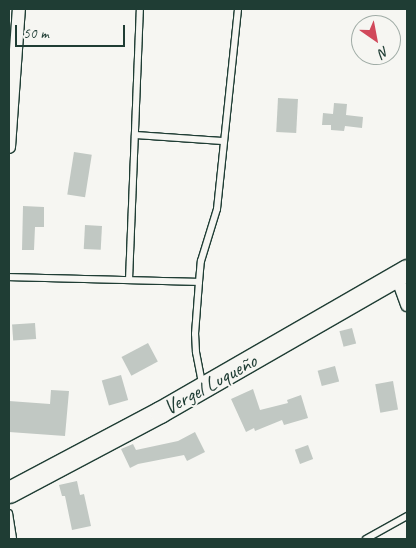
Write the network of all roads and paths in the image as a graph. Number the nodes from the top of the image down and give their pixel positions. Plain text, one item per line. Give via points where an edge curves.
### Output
1 (19, 9) edge
2 (140, 9) edge
3 (238, 9) edge
4 (135, 135) junction
5 (224, 141) junction
6 (9, 147) edge
7 (402, 273) edge
8 (9, 277) edge
9 (129, 280) junction
10 (199, 282) junction
11 (407, 305) edge
12 (203, 387) junction
13 (9, 492) edge
14 (9, 513) edge
15 (407, 516) edge
16 (13, 539) edge
17 (366, 539) edge

1 - 6 street
2 - 4 lane
3 - 5 lane
4 - 5 lane
4 - 9 lane
5 - 10 lane via 216,209 201,261
7 - 11 street
7 - 12 main road, Vergel Luqueño
8 - 9 lane
9 - 10 lane
10 - 12 lane via 195,334
12 - 13 main road, Vergel Luqueño
14 - 16 lane
15 - 17 lane

